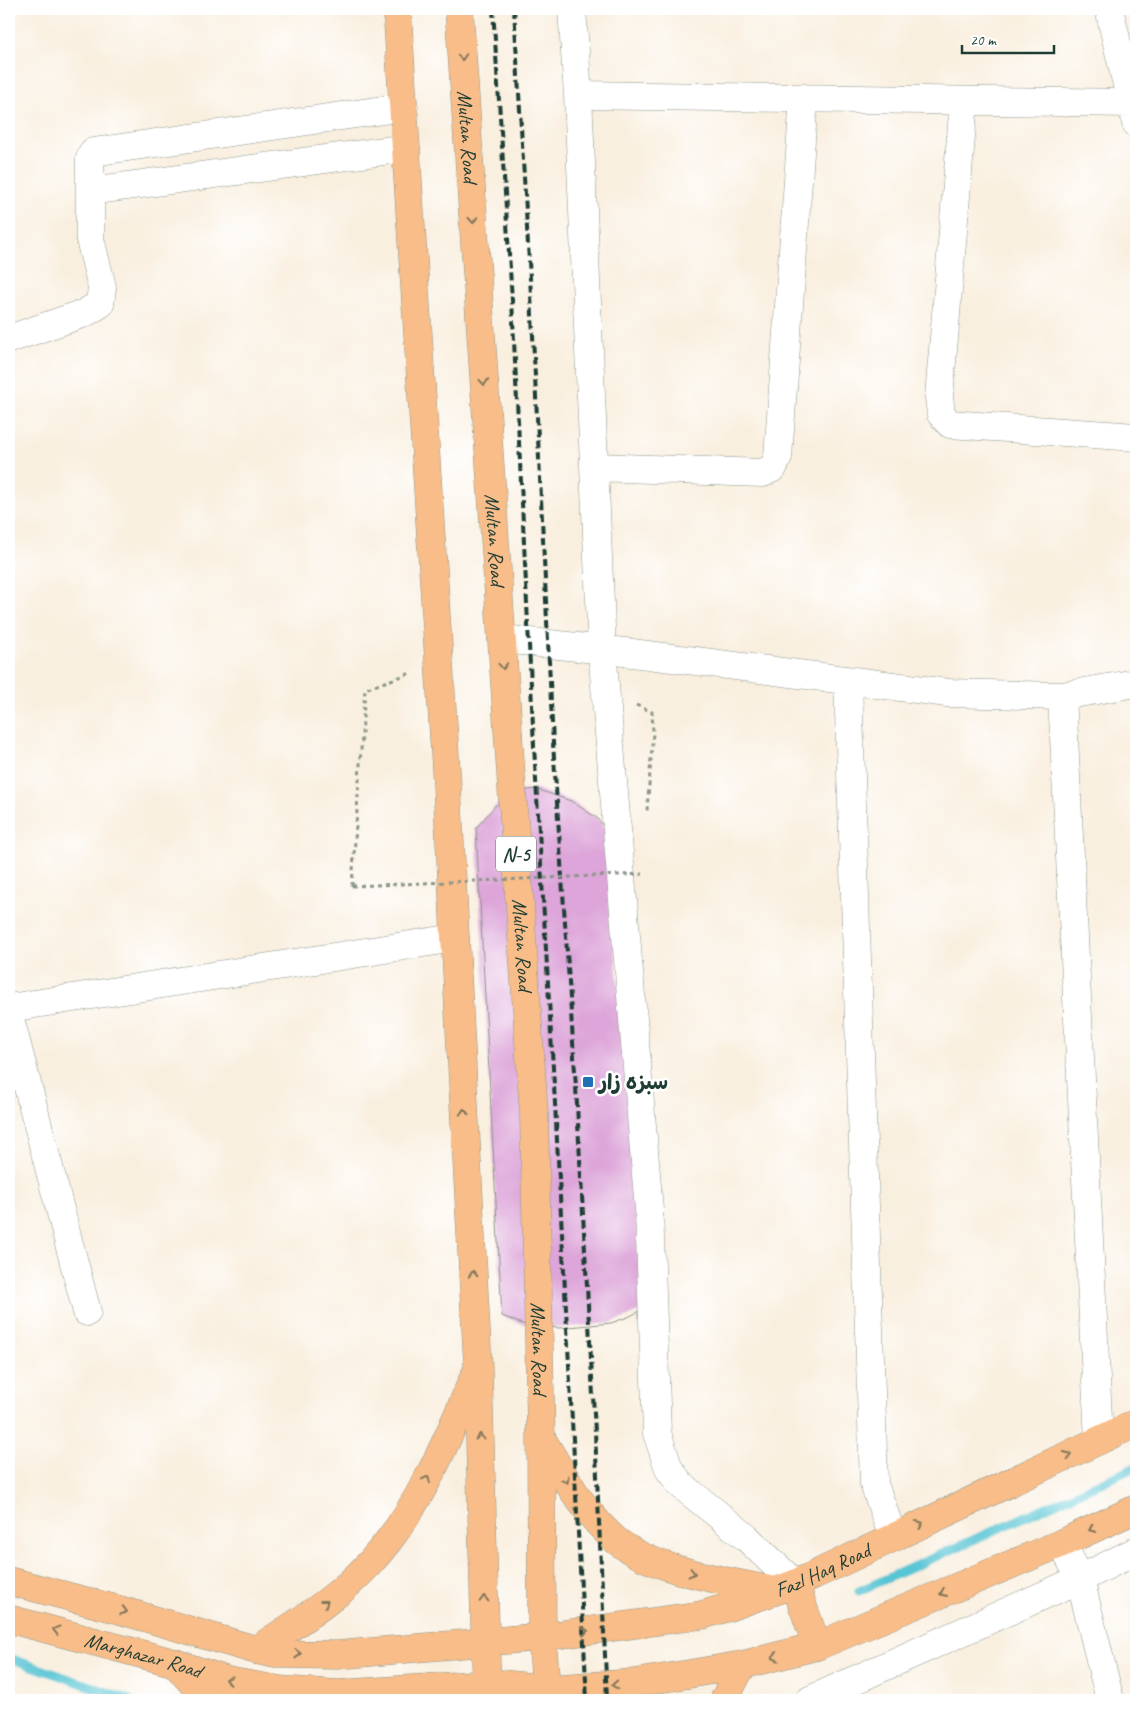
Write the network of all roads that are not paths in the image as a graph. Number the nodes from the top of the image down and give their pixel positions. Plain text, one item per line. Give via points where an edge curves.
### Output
1 (397, 9) edge
2 (459, 9) edge
3 (572, 9) edge
4 (1109, 9) edge
5 (578, 95) junction
6 (804, 98) junction
7 (964, 101) junction
8 (404, 107) junction
9 (1135, 109) edge
10 (406, 148) junction
11 (90, 191) junction
12 (9, 339) edge
13 (1136, 437) edge
14 (594, 467) junction
15 (502, 639) junction
16 (602, 650) junction
17 (848, 681) junction
18 (1136, 683) edge
19 (1062, 696) junction
20 (455, 938) junction
21 (9, 1008) edge
22 (9, 1015) edge
23 (87, 1312) dead end
24 (478, 1367) junction
25 (1136, 1423) edge
26 (541, 1438) junction
27 (1099, 1440) junction
28 (1136, 1509) edge
29 (893, 1537) junction
30 (1062, 1543) junction
31 (1136, 1551) edge
32 (1080, 1579) junction
33 (9, 1581) edge
34 (785, 1588) junction
35 (9, 1619) edge
36 (542, 1637) junction
37 (484, 1642) junction
38 (817, 1646) junction
39 (256, 1650) junction
40 (175, 1663) junction
41 (742, 1664) junction
42 (487, 1692) edge
43 (546, 1695) edge
44 (207, 1700) edge
45 (724, 1700) edge
46 (810, 1700) edge
47 (1110, 1700) edge

1 - 8 main road
2 -> 15 main road, Multan Road / N-5
3 - 5 street
4 - 9 street
5 - 6 street
5 - 14 street
6 - 7 street
6 - 14 street via 778,457 773,468 764,473
7 - 9 street
7 - 13 street via 939,397 941,414 950,424
8 - 10 main road
8 - 11 street via 100,150 93,152 90,158
10 - 11 street
10 - 20 main road
11 - 12 street via 90,239 102,287 100,304 85,313
14 - 16 street
15 - 16 street
15 -> 26 main road, Multan Road / N-5 via 534,1114
16 - 17 street
16 - 34 street via 649,1210 656,1433 669,1469 681,1485 747,1538
17 - 19 street via 948,693
17 - 29 street via 874,1484
18 - 19 street
19 - 27 street
20 - 21 street
24 -> 20 main road
22 - 23 street
37 -> 24 main road
39 -> 24 main road via 331,1599 368,1566 393,1537 423,1487
25 - 27 main road, Fazl Haq Road
26 -> 34 main road via 588,1512 611,1537 643,1558 683,1571
26 - 36 main road, Multan Road / N-5
29 -> 27 main road, Fazl Haq Road
28 -> 30 main road
29 - 34 main road, Fazl Haq Road
30 - 32 street
30 -> 38 main road
31 - 32 street
32 - 46 street
32 - 47 street
33 -> 39 main road, Marghazar Road
36 -> 34 main road, Fazl Haq Road via 702,1614
34 - 38 main road
40 -> 35 main road, Marghazar Road
36 - 37 main road, Fazl Haq Road
36 - 43 main road, Multan Road / N-5
39 -> 37 main road, Marghazar Road via 275,1654 337,1655
37 - 42 main road
38 -> 41 main road
42 -> 40 main road, Marghazar Road via 338,1694 280,1690 228,1681
40 - 44 main road
41 -> 43 main road
41 - 45 main road
42 - 43 main road via 502,1684

